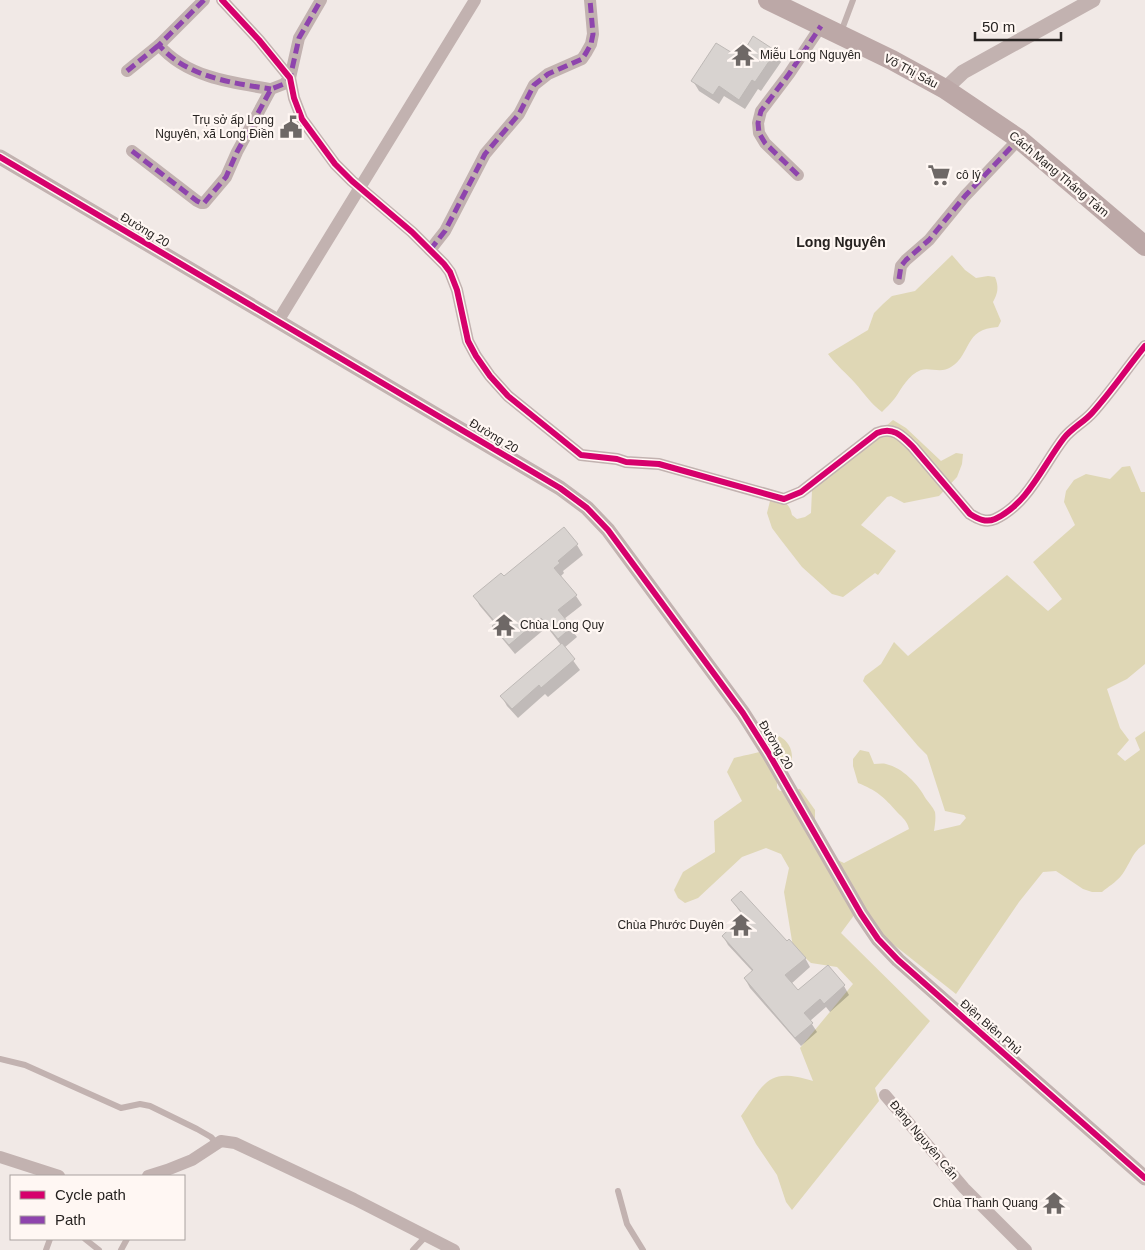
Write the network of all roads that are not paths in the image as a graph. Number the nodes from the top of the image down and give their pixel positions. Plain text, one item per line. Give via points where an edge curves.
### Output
1 (204, 0) edge
2 (222, 0) edge
3 (321, 0) edge
4 (475, 0) edge
5 (590, 0) edge
6 (768, 0) edge
7 (853, 0) edge
8 (1093, 0) edge
9 (821, 26) junction
10 (840, 35) junction
11 (159, 45) junction
12 (127, 71) dead end
13 (290, 78) junction
14 (271, 89) junction
15 (945, 89) junction
16 (1018, 139) junction
17 (132, 151) dead end
18 (0, 157) edge
19 (798, 175) dead end
20 (360, 188) junction
21 (1145, 246) edge
22 (430, 250) junction
23 (899, 279) dead end
24 (278, 321) junction
25 (1145, 346) edge
26 (840, 878) joint
27 (0, 1059) edge
28 (885, 1094) dead end
29 (217, 1144) junction
30 (0, 1157) edge
31 (56, 1175) edge
32 (154, 1175) edge
33 (1145, 1178) edge
34 (618, 1191) dead end
35 (426, 1235) junction
36 (86, 1240) edge
37 (99, 1250) edge
38 (413, 1250) edge
39 (454, 1250) edge
40 (643, 1250) edge
41 (1026, 1250) edge

1 - 11 street
2 - 13 street
3 - 13 street via 299,38
4 - 20 street
5 - 22 street via 593,34 586,53 534,85 519,114 485,154 445,231
6 - 9 main road, Võ Thị Sáu
7 - 10 lane
8 - 15 street via 964,72
9 - 10 main road, Võ Thị Sáu
9 - 19 street via 761,111 758,123 765,143
10 - 15 main road, Võ Thị Sáu
11 - 12 street
11 - 14 street via 184,66 229,82
13 - 14 street
13 - 20 street via 302,119 335,164
14 - 17 street via 226,177 204,203 197,202
15 - 16 main road, Cách Mạng Tháng Tám
16 - 21 main road, Cách Mạng Tháng Tám
16 - 23 street via 929,240 906,260 901,266
18 - 24 street, Đường 20
20 - 22 street
20 - 24 street
22 - 25 street via 453,276 468,341 490,376 508,396 581,455 659,464 784,499 801,492 877,433 888,430 904,438 970,514 981,520 997,518 1024,496 1066,436 1095,409
24 - 26 street, Đường 20 via 560,488 598,519 752,727
26 - 33 street, Điện Biên Phủ via 869,927 887,950
27 - 29 lane via 25,1065 121,1108 140,1104 150,1106 198,1129
28 - 41 street, Đặng Nguyên Cẩn via 964,1188
29 - 32 street via 192,1160
29 - 35 street via 221,1141 235,1143
30 - 31 street
34 - 40 lane via 627,1224
35 - 38 lane
35 - 39 street
36 - 37 lane

